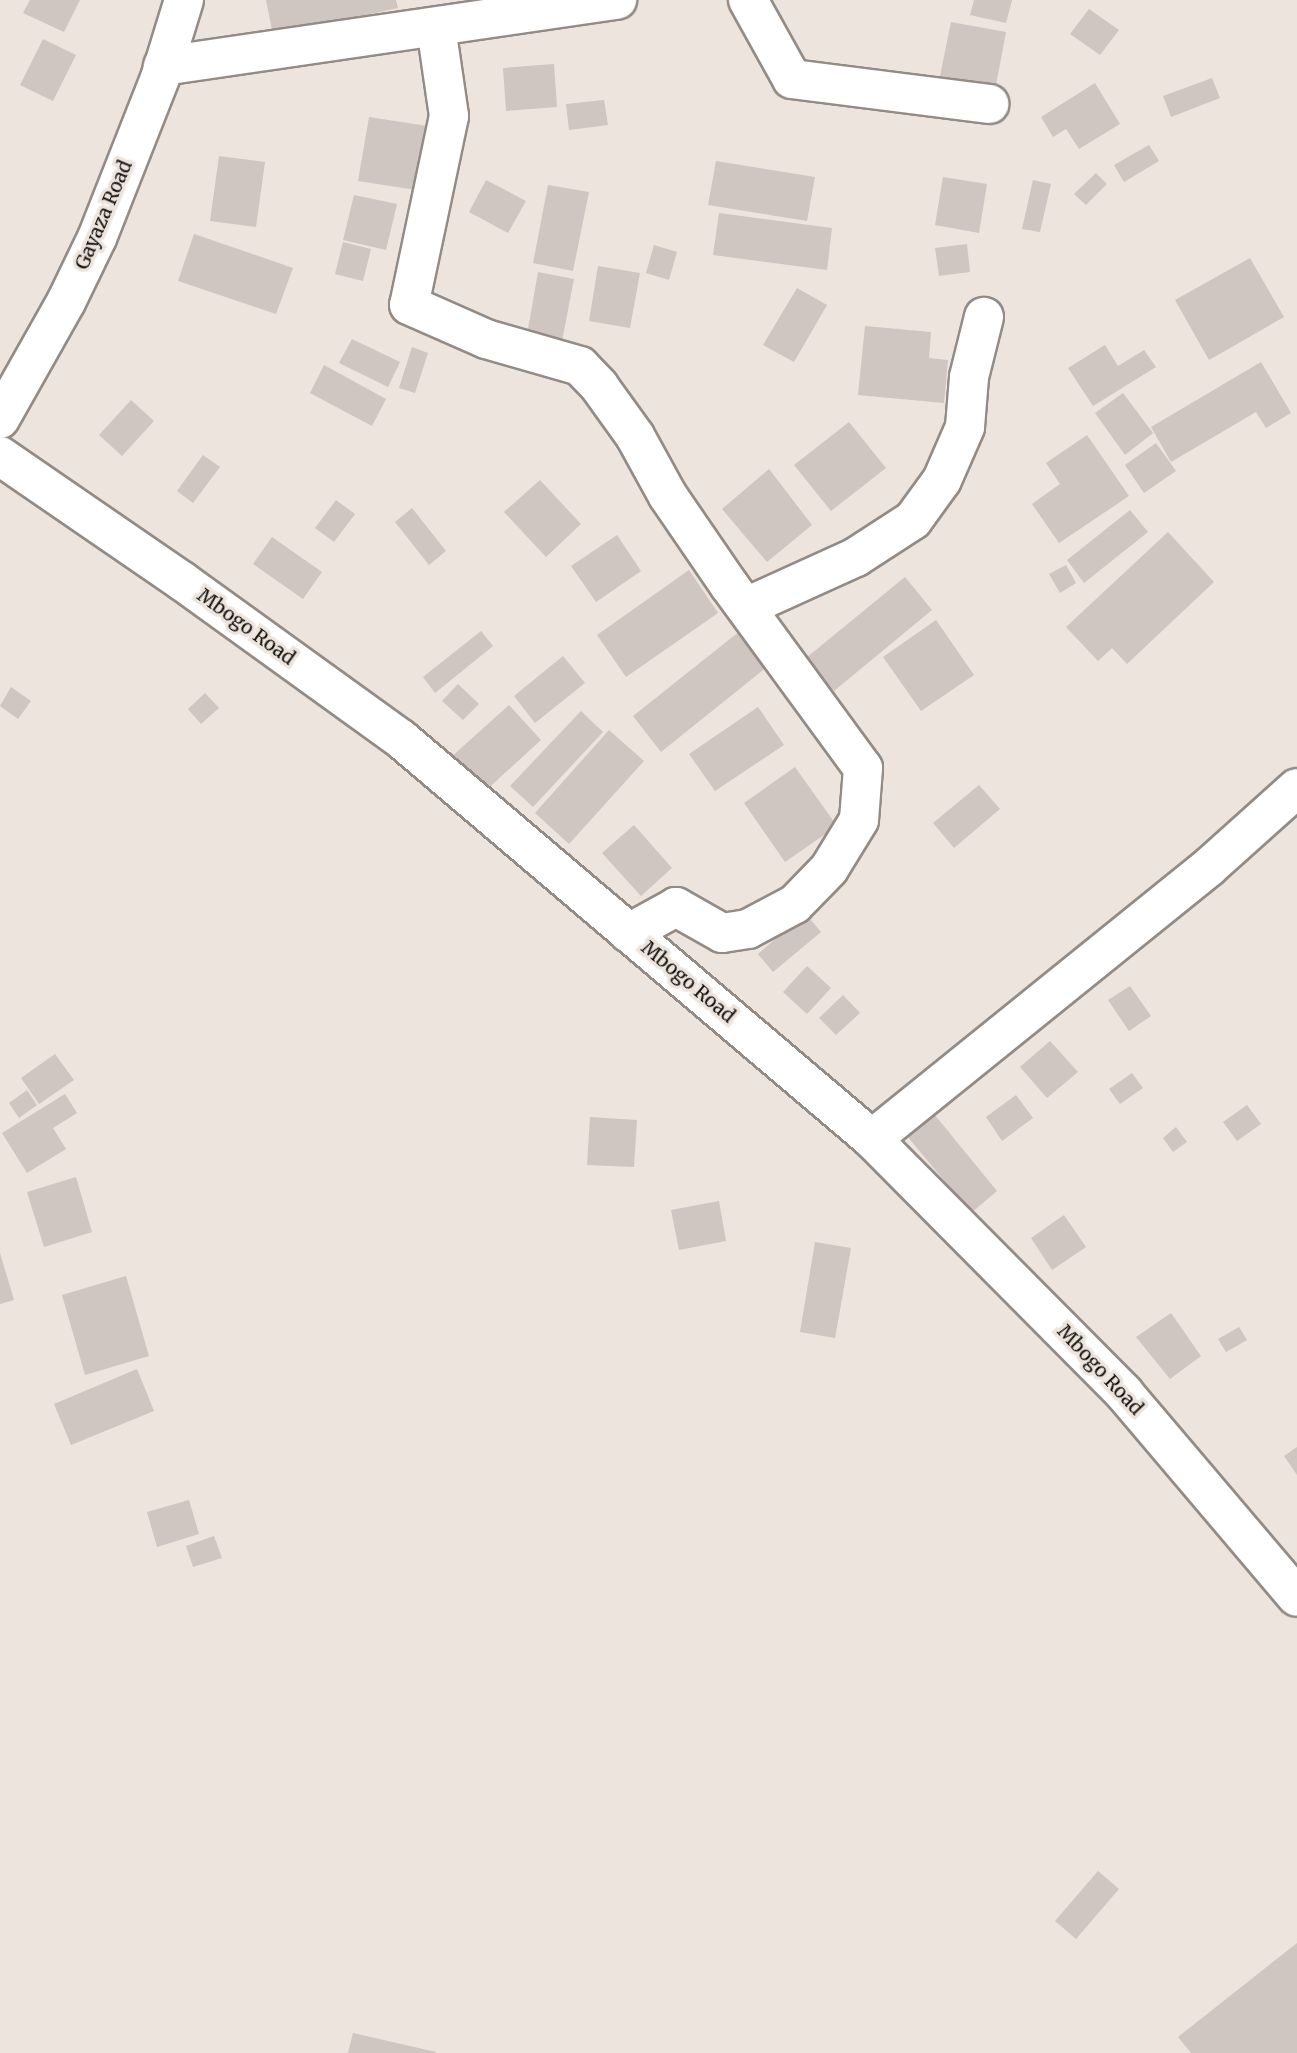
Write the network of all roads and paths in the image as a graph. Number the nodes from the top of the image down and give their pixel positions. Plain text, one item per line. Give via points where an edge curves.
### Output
1 (184, 0) edge
2 (617, 0) edge
3 (748, 0) edge
4 (436, 26) junction
5 (163, 66) junction
6 (989, 104) dead end
7 (984, 317) dead end
8 (0, 419) edge
9 (0, 456) edge
10 (747, 607) junction
11 (1297, 788) edge
12 (629, 933) junction
13 (872, 1139) junction
14 (1297, 1597) edge

1 - 5 street, Gayaza Road
2 - 4 street
3 - 6 street via 792,79
4 - 5 street
4 - 10 street via 449,116 409,305 486,339 580,366 635,436 668,496
5 - 8 street, Gayaza Road via 97,238
7 - 10 street via 969,377 965,427 942,480 913,520 856,557
9 - 12 street, Mbogo Road via 401,739
10 - 12 street via 863,768 859,820 829,869 795,904 748,929 722,933 676,907
11 - 13 street via 1209,867
12 - 13 street, Mbogo Road
13 - 14 street, Mbogo Road via 1124,1393

